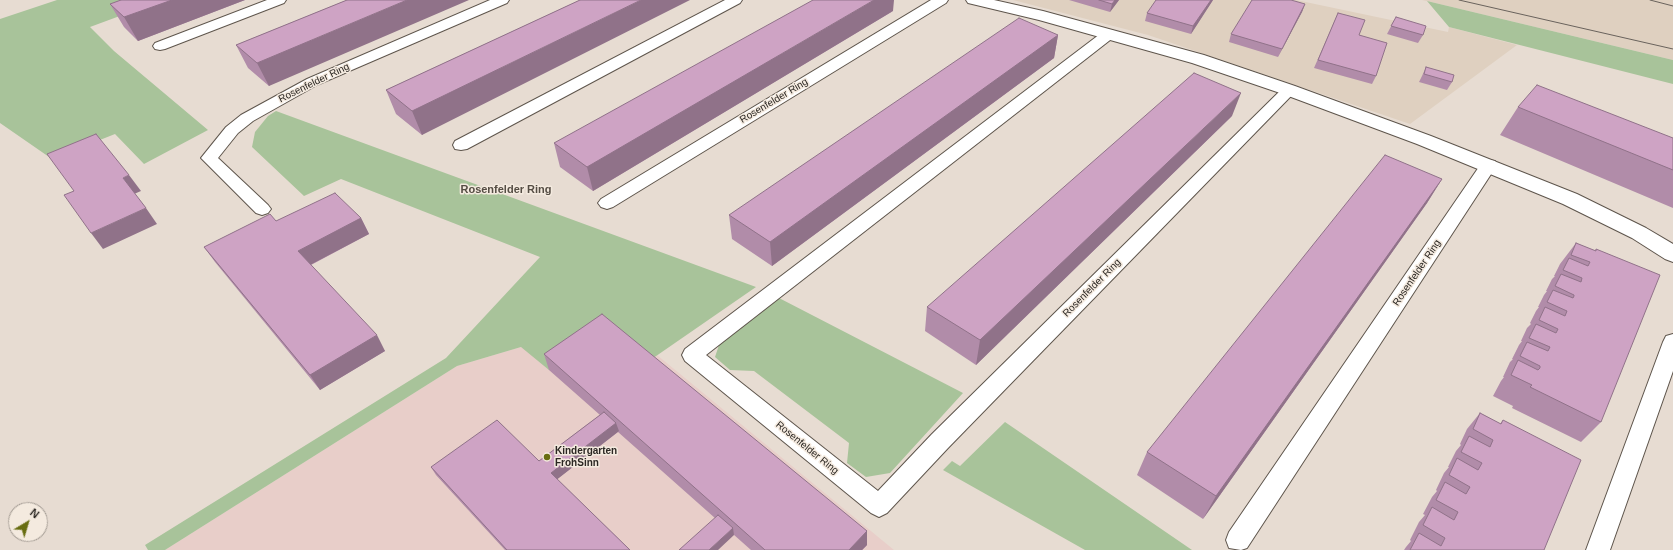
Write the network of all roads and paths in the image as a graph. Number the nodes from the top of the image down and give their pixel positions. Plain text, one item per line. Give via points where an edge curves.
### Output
1 (280, 0) edge
2 (502, 0) edge
3 (735, 0) edge
4 (941, 0) edge
5 (974, 0) edge
6 (1109, 34) junction
7 (160, 46) dead end
8 (1289, 90) junction
9 (461, 145) dead end
10 (1489, 165) junction
11 (607, 203) dead end
12 (262, 208) dead end
13 (1673, 254) edge
14 (1673, 342) edge
15 (1666, 384) edge
16 (1238, 540) dead end
17 (1598, 550) edge

1 - 7 lane
2 - 12 lane, Rosenfelder Ring via 312,82 247,118 232,130 209,158
3 - 9 lane
4 - 11 lane, Rosenfelder Ring
5 - 6 street
6 - 8 street via 1198,59
6 - 8 lane, Rosenfelder Ring via 692,356 879,506
8 - 10 street
10 - 13 street via 1605,215
10 - 16 lane, Rosenfelder Ring
14 - 15 lane
15 - 17 lane

